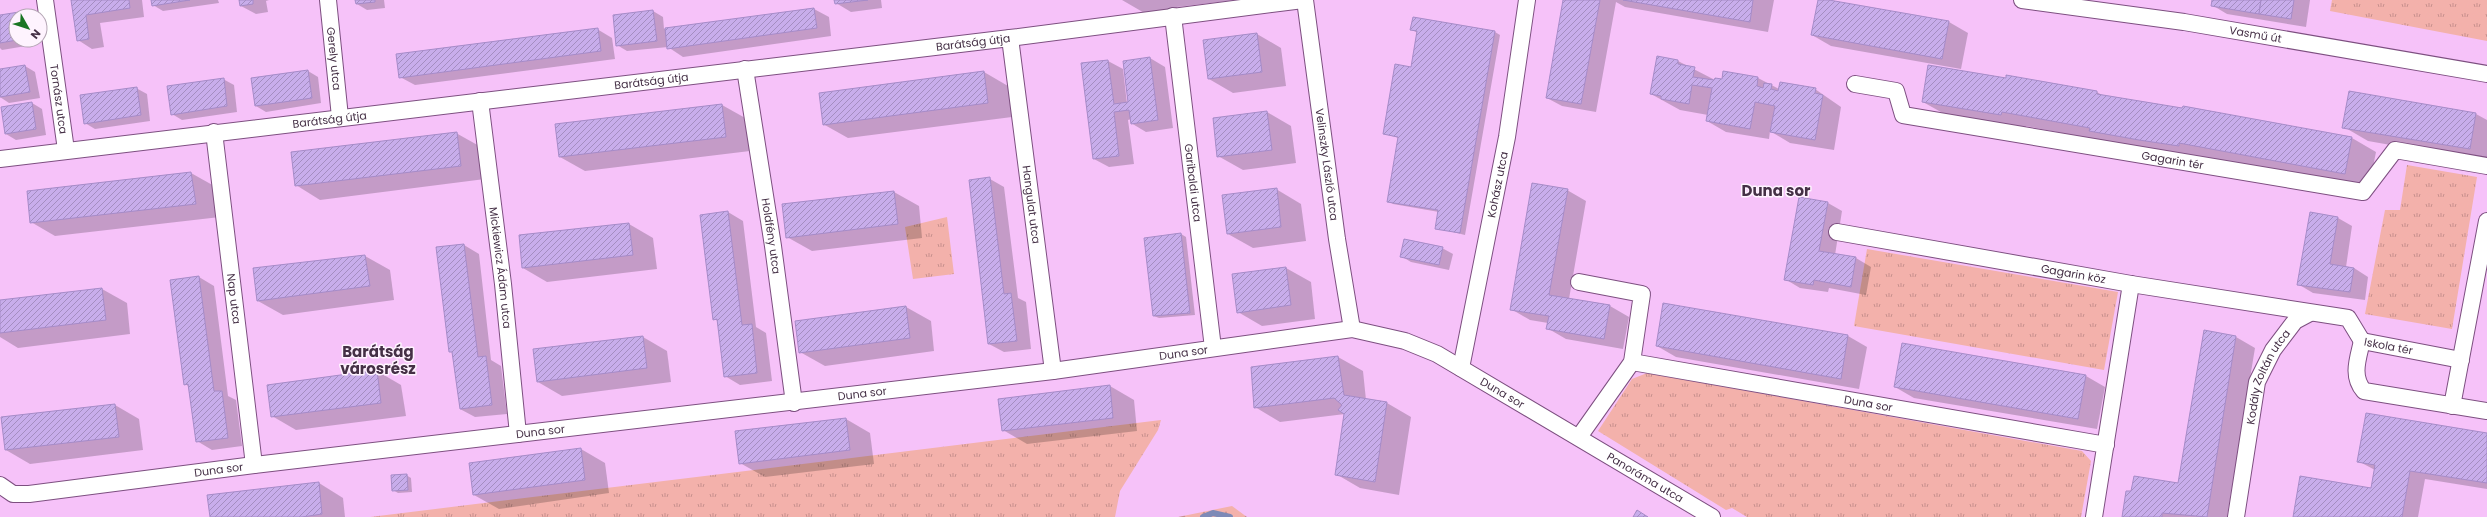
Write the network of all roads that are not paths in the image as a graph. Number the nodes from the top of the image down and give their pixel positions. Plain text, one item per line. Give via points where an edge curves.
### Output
1 (45, 0) edge
2 (328, 0) edge
3 (1304, 0) edge
4 (1527, 0) edge
5 (2022, 0) edge
6 (1173, 16) junction
7 (1010, 38) junction
8 (745, 69) junction
9 (2487, 74) edge
10 (1855, 84) dead end
11 (480, 101) junction
12 (340, 117) junction
13 (214, 132) junction
14 (66, 150) junction
15 (0, 159) edge
16 (2487, 166) edge
17 (2487, 221) edge
18 (1837, 232) dead end
19 (1578, 282) dead end
20 (2131, 284) junction
21 (2310, 313) junction
22 (1352, 329) junction
23 (2362, 341) junction
24 (1213, 348) junction
25 (2461, 360) junction
26 (1632, 362) junction
27 (1461, 368) junction
28 (1053, 371) junction
29 (794, 403) junction
30 (2452, 406) junction
31 (2487, 411) edge
32 (518, 434) junction
33 (1579, 436) junction
34 (2106, 445) junction
35 (254, 465) junction
36 (0, 485) edge
37 (1712, 517) edge
38 (2094, 517) edge
39 (2236, 517) edge

1 - 14 street, Tornász utca
2 - 12 street, Gerely utca
3 - 6 street, Barátság útja
3 - 22 street, Velinszky László utca
4 - 27 street, Kohász utca via 1507,137
5 - 9 street, Vasmű út via 2184,22
6 - 7 street, Barátság útja
6 - 24 street, Garibaldi utca
7 - 8 street, Barátság útja
7 - 28 street, Hangulat utca
8 - 11 street, Barátság útja
8 - 29 street, Holdfény utca via 773,246
10 - 16 street, Gagarin tér via 1896,91 1903,115 2363,192 2395,150
11 - 12 street, Barátság útja
11 - 32 street, Mickiewicz Ádám utca
12 - 13 street, Barátság útja
13 - 14 street, Barátság útja
13 - 35 street, Nap utca
14 - 15 street, Barátság útja
17 - 25 street
18 - 20 street, Gagarin köz
19 - 26 street via 1642,294
20 - 21 street, Gagarin köz
20 - 34 street
21 - 23 street via 2348,318
21 - 39 street, Kodály Zoltán utca via 2295,321 2273,350 2257,382
22 - 24 street, Duna sor
22 - 27 street, Duna sor via 1405,340
23 - 25 street, Iskola tér
23 - 30 street, Iskola tér via 2355,372 2358,384 2364,391
24 - 28 street, Duna sor
25 - 30 street
26 - 33 street
26 - 34 street, Duna sor
27 - 33 street, Duna sor
28 - 29 street, Duna sor
29 - 32 street, Duna sor
30 - 31 street
32 - 35 street, Duna sor
33 - 37 street, Panoráma utca
34 - 38 street
35 - 36 street, Duna sor via 29,494 13,494

